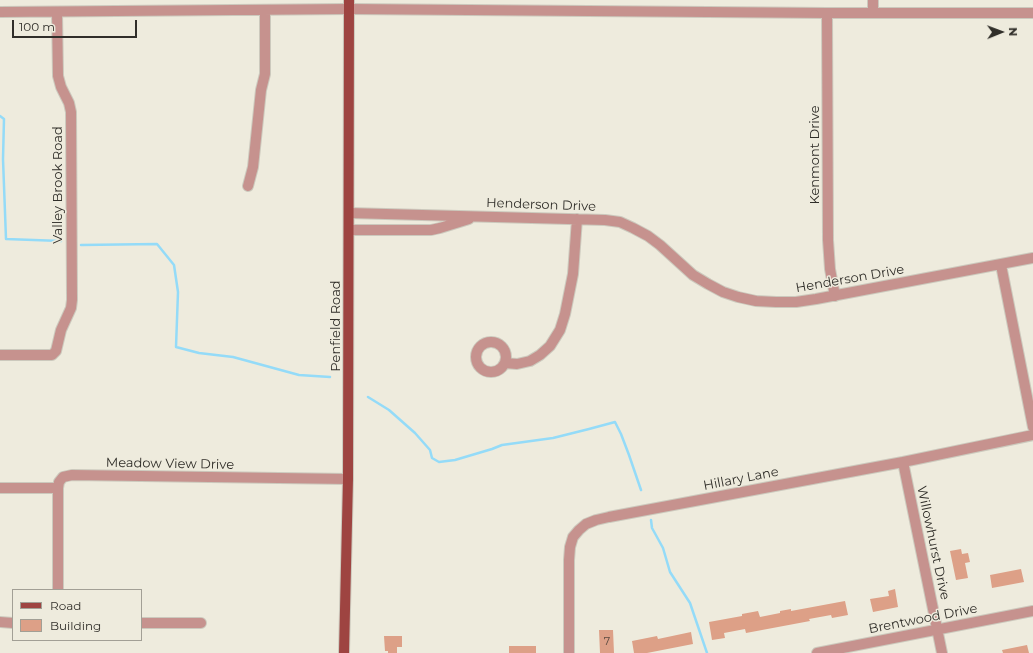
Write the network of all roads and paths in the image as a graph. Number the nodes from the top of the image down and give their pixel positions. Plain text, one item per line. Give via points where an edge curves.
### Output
1 (873, 0) edge
2 (349, 4) edge
3 (265, 10) junction
4 (0, 12) edge
5 (57, 12) junction
6 (827, 13) junction
7 (873, 13) junction
8 (1033, 13) edge
9 (248, 186) dead end
10 (349, 213) junction
11 (477, 216) junction
12 (577, 219) junction
13 (349, 230) junction
14 (1033, 258) edge
15 (1002, 265) junction
16 (835, 296) junction
17 (0, 355) edge
18 (505, 363) dead end
19 (1033, 427) edge
20 (1033, 435) edge
21 (902, 462) junction
22 (348, 479) junction
23 (0, 488) edge
24 (58, 488) junction
25 (58, 589) edge
26 (1033, 611) edge
27 (0, 622) edge
28 (12, 622) edge
29 (142, 623) edge
30 (201, 623) dead end
31 (937, 630) junction
32 (344, 653) edge
33 (569, 653) edge
34 (817, 653) edge
35 (942, 653) edge

1 - 7 street
2 - 3 street
2 - 6 street
2 - 10 main road, Penfield Road
3 - 5 street
3 - 9 street via 265,74 253,167
4 - 5 street
5 - 17 street, Valley Brook Road via 58,76 71,112 72,300 56,351 52,355
6 - 7 street
6 - 16 street, Kenmont Drive via 828,240
7 - 8 street
10 - 11 street, Henderson Drive
10 - 13 main road, Penfield Road
11 - 12 street, Henderson Drive
11 - 13 street, Henderson Drive via 431,230
12 - 16 street, Henderson Drive via 620,222 633,228 660,245 693,275 723,292 738,297 756,301 796,302
12 - 18 street via 574,274 560,330 550,346 535,358 517,364
13 - 22 main road, Penfield Road
14 - 15 street, Henderson Drive
15 - 16 street, Henderson Drive
15 - 19 street
20 - 21 street, Hillary Lane
21 - 31 street, Willowhurst Drive
21 - 33 street, Hillary Lane via 610,517 586,524 573,537 570,547
22 - 24 street, Meadow View Drive via 72,475 61,479
22 - 32 main road, Penfield Road
23 - 24 street
24 - 25 street
26 - 31 street, Brentwood Drive
27 - 28 street
29 - 30 street
31 - 34 street, Brentwood Drive
31 - 35 street, Willowhurst Drive

